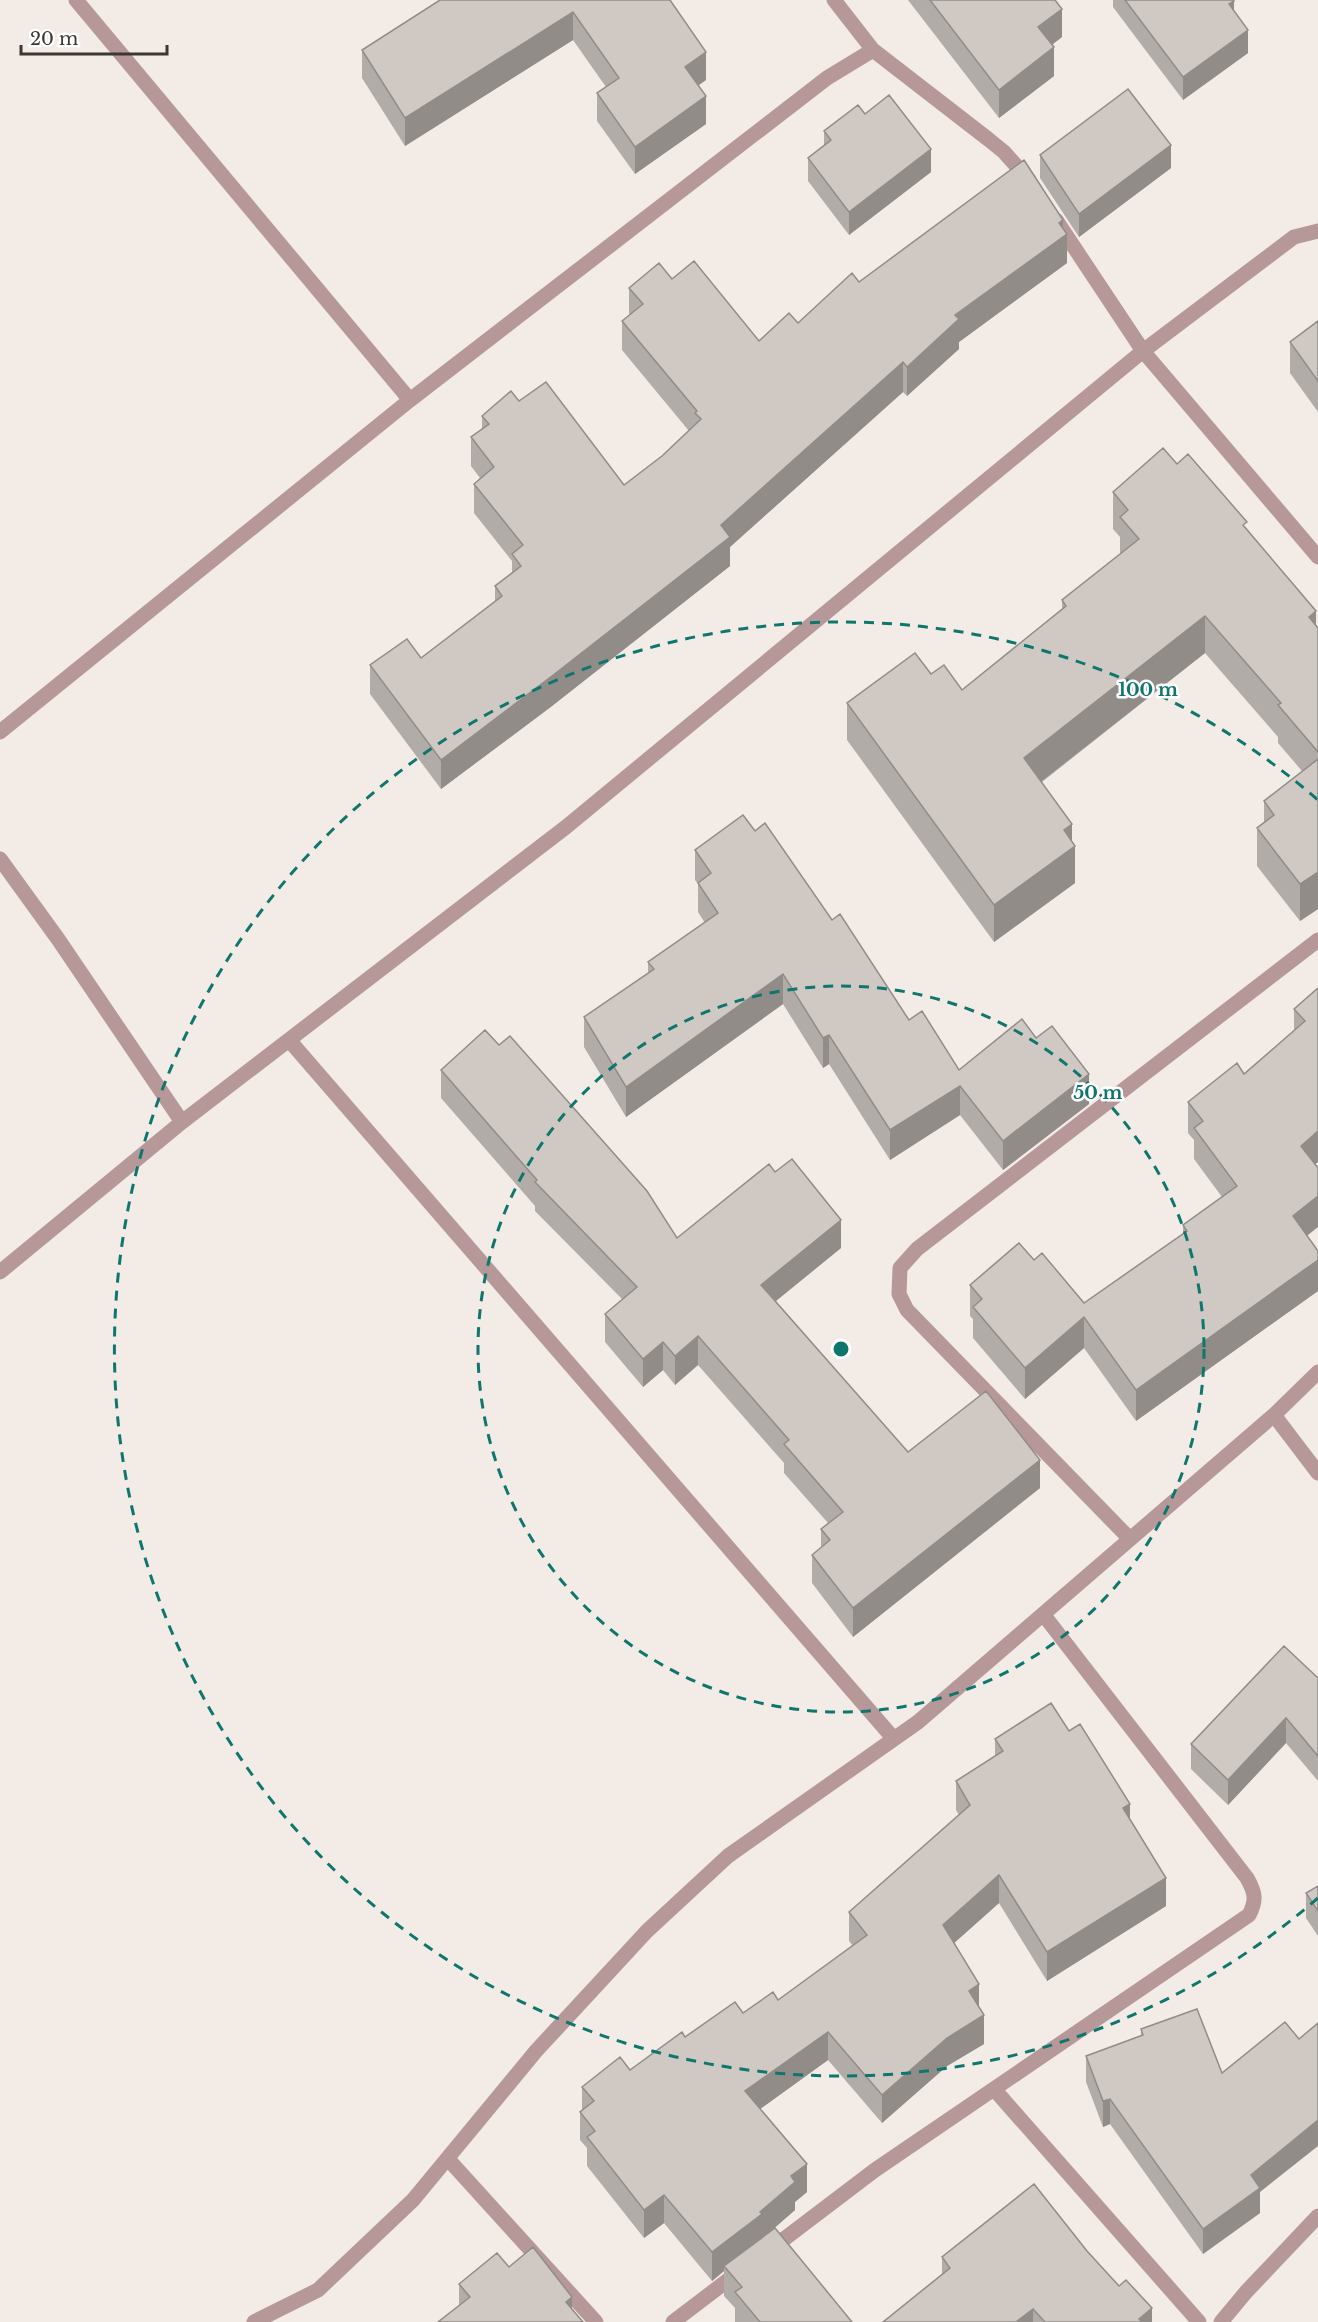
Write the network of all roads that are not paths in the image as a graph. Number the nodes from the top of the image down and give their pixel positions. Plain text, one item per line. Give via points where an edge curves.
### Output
1 (76, 0) edge
2 (834, 0) edge
3 (873, 50) junction
4 (1037, 192) edge
5 (1050, 212) edge
6 (1318, 231) edge
7 (1143, 351) junction
8 (410, 400) junction
9 (1318, 557) edge
10 (0, 732) edge
11 (0, 860) edge
12 (1318, 940) edge
13 (290, 1040) junction
14 (182, 1122) junction
15 (0, 1272) edge
16 (1318, 1372) edge
17 (1274, 1415) junction
18 (1318, 1473) edge
19 (1130, 1539) junction
20 (1043, 1614) junction
21 (894, 1739) junction
22 (994, 2089) junction
23 (448, 2159) junction
24 (1318, 2216) edge
25 (254, 2322) edge
26 (596, 2322) edge
27 (673, 2322) edge
28 (1199, 2322) edge
29 (1221, 2322) edge

1 - 8 street
2 - 3 street
3 - 4 street via 1004,152
3 - 8 street via 827,78
5 - 7 street
6 - 7 street via 1294,237
7 - 9 street
7 - 13 street via 566,826
8 - 10 street
11 - 14 street
12 - 19 street via 917,1249 900,1268 899,1294 907,1310
13 - 14 street
13 - 21 street
14 - 15 street
16 - 17 street
17 - 18 street
17 - 19 street
19 - 20 street
20 - 21 street
20 - 22 street via 1247,1878 1255,1890 1256,1904 1249,1915
21 - 23 street via 728,1856 647,1931 536,2051
22 - 27 street via 875,2170
22 - 28 street
23 - 25 street via 413,2200 318,2290
23 - 26 street
24 - 29 street

